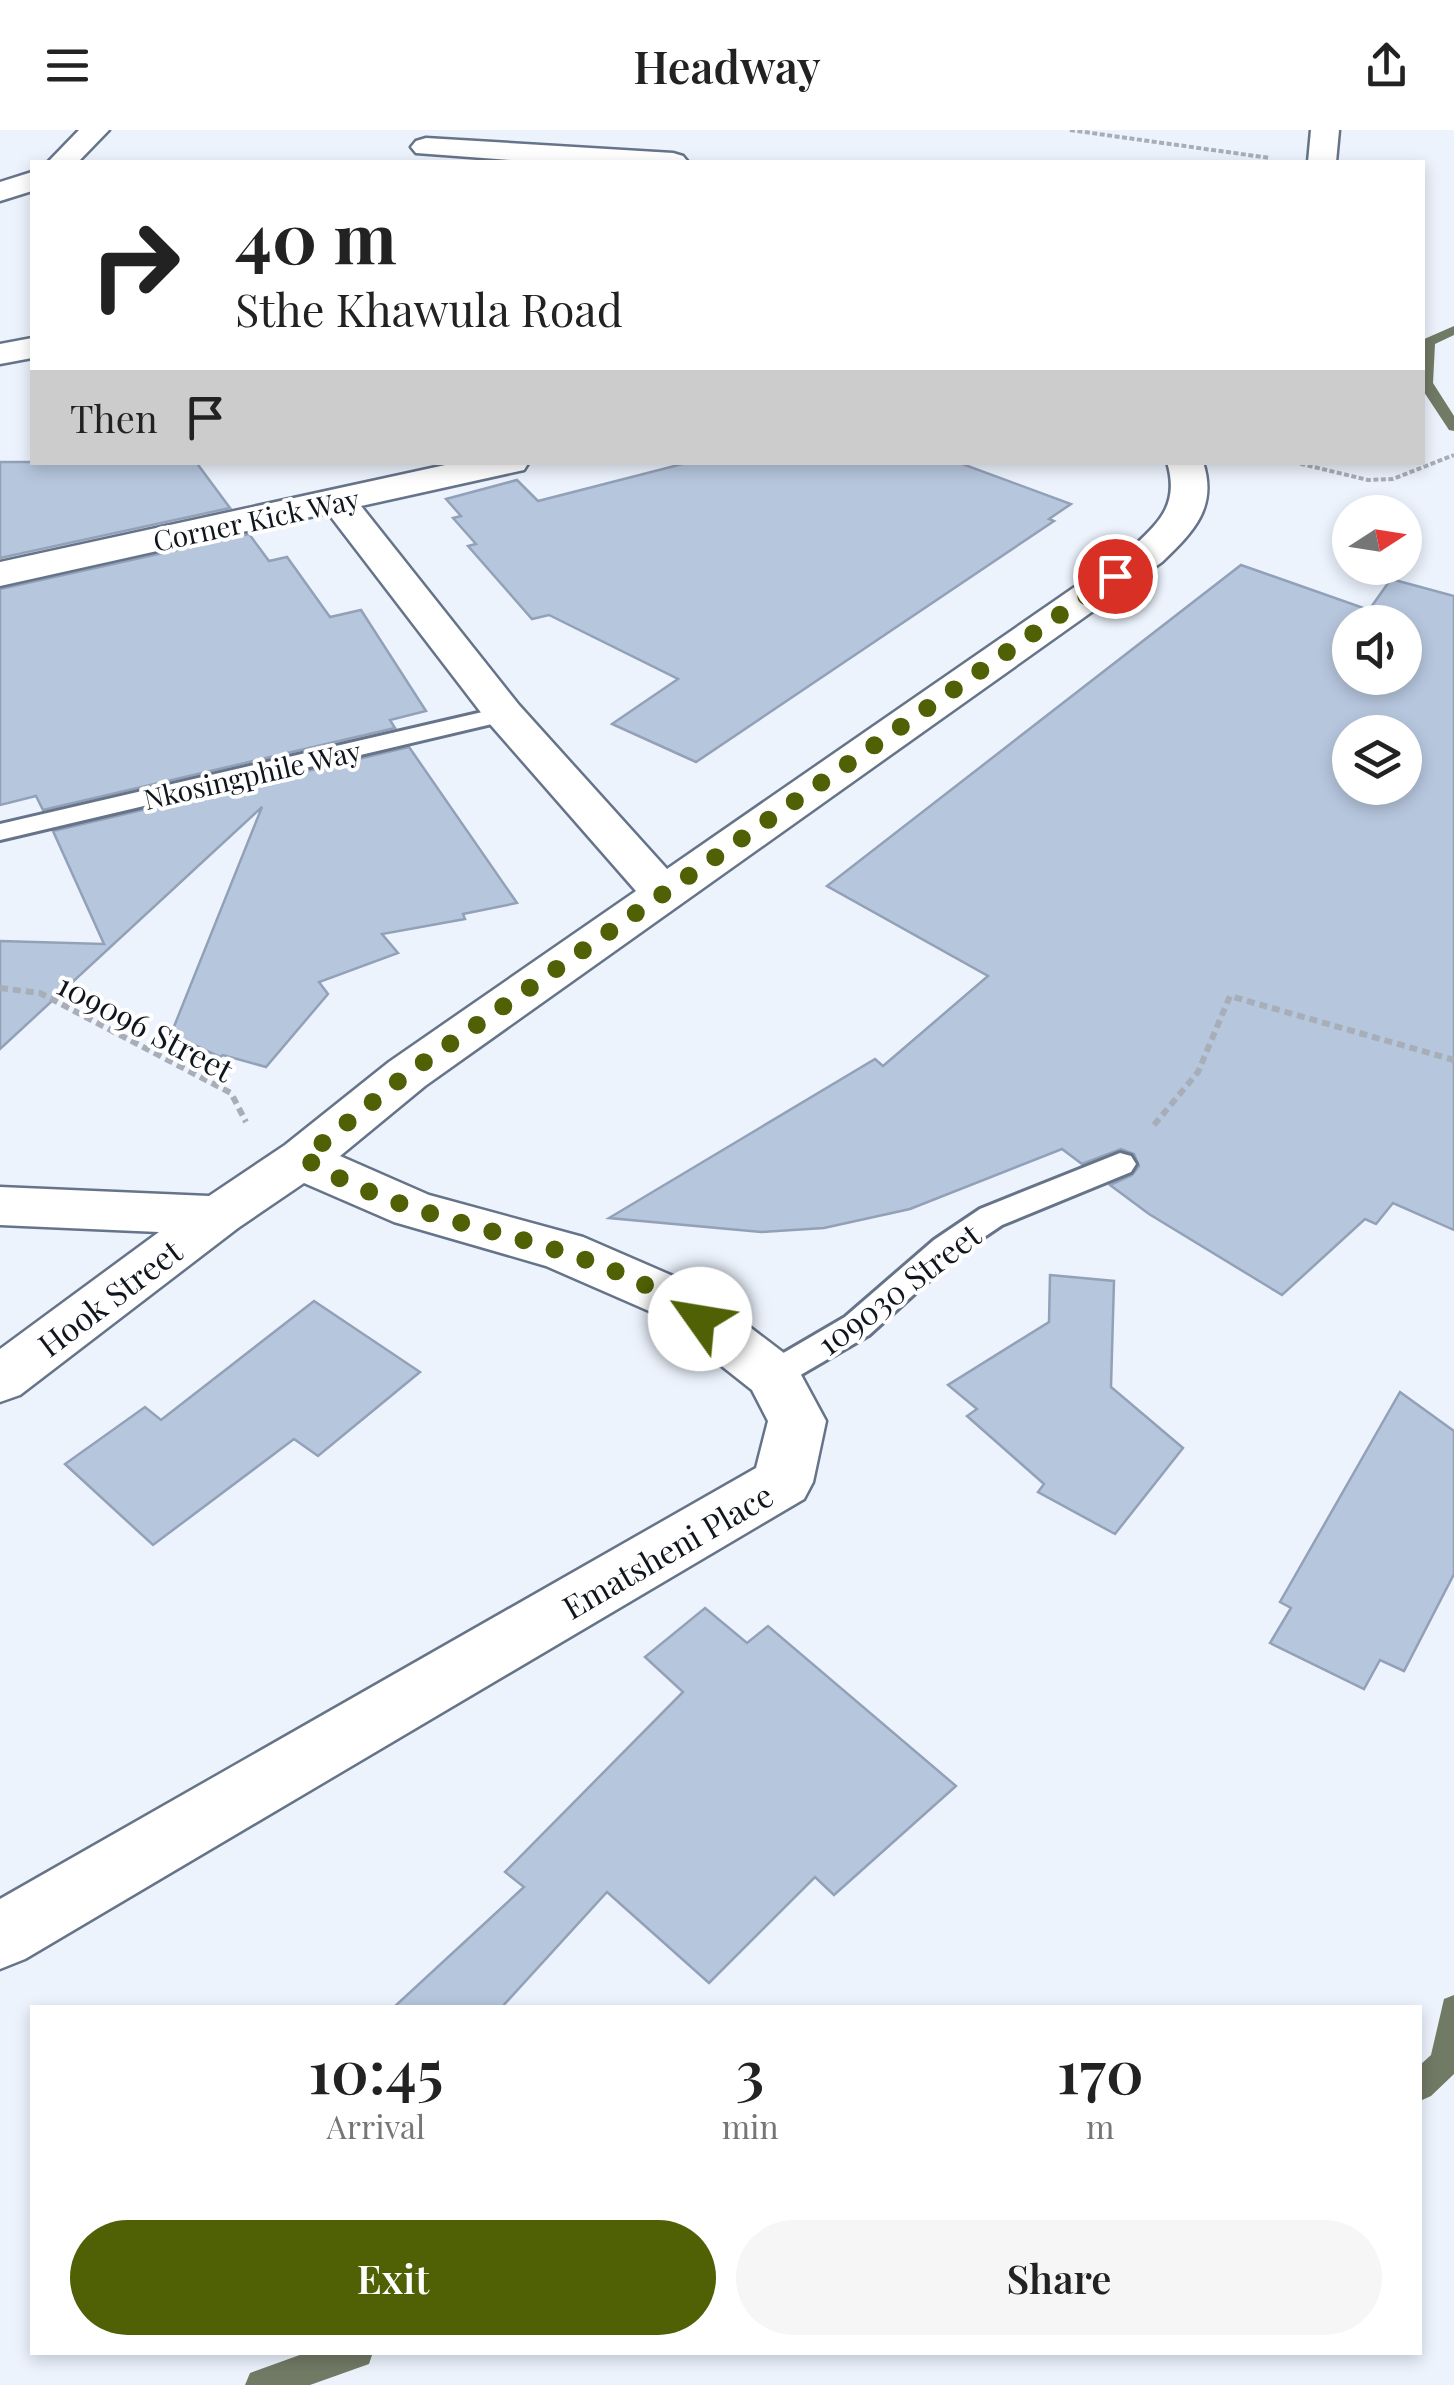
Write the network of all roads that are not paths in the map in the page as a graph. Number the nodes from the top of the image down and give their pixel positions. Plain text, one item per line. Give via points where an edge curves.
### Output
1 (95, 130) edge
2 (1325, 130) edge
3 (426, 146) edge
4 (64, 160) edge
5 (641, 160) edge
6 (1322, 160) edge
7 (30, 181) edge
8 (0, 192) edge
9 (30, 348) edge
10 (0, 354) edge
11 (498, 465) edge
12 (1186, 465) edge
13 (338, 501) junction
14 (0, 574) edge
15 (504, 714) junction
16 (0, 832) edge
17 (664, 894) junction
18 (304, 1158) junction
19 (1120, 1164) road end
20 (0, 1206) edge
21 (219, 1215) junction
22 (773, 1374) junction
23 (0, 1380) edge
24 (0, 1936) edge

1 - 4 street
2 - 6 street
3 - 5 street
7 - 8 street
9 - 10 street
11 - 13 street, Corner Kick Way
12 - 17 street, Hook Street via 1194,482 1186,518 1148,554
13 - 14 street, Corner Kick Way
13 - 15 street
15 - 16 lane, Nkosingphile Way
15 - 17 street
17 - 18 street, Hook Street via 407,1074
18 - 21 street, Hook Street
18 - 22 street, Ematsheni Place via 414,1209 564,1251 676,1300
19 - 22 lane, 109030 Street via 991,1217 945,1248 858,1326
20 - 21 street
21 - 23 street, Hook Street
22 - 24 street, Ematsheni Place via 797,1420 784,1482

